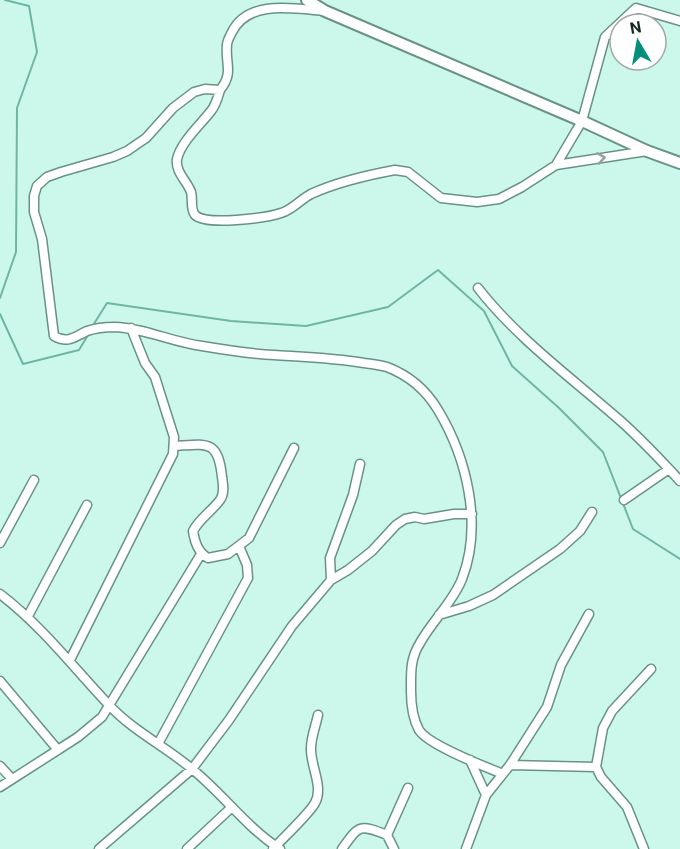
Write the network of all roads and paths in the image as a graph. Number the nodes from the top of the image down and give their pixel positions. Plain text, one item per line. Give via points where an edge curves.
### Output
1 (307, 0) edge
2 (325, 11) junction
3 (680, 21) edge
4 (220, 90) junction
5 (582, 121) junction
6 (647, 151) junction
7 (680, 163) edge
8 (556, 165) junction
9 (478, 288) dead end
10 (131, 328) junction
11 (174, 446) junction
12 (294, 448) dead end
13 (360, 464) dead end
14 (669, 469) junction
15 (34, 480) dead end
16 (680, 481) edge
17 (624, 500) dead end
18 (87, 505) dead end
19 (592, 513) dead end
20 (472, 514) junction
21 (0, 543) edge
22 (239, 546) junction
23 (201, 554) junction
24 (331, 580) junction
25 (0, 594) edge
26 (589, 614) dead end
27 (439, 615) junction
28 (28, 616) junction
29 (70, 660) junction
30 (651, 669) dead end
31 (0, 681) edge
32 (110, 706) junction
33 (318, 715) dead end
34 (158, 744) junction
35 (58, 750) junction
36 (470, 760) junction
37 (510, 765) junction
38 (0, 766) edge
39 (596, 767) junction
40 (192, 769) junction
41 (503, 774) junction
42 (12, 779) junction
43 (0, 787) edge
44 (408, 788) dead end
45 (486, 795) junction
46 (232, 807) junction
47 (387, 835) junction
48 (276, 848) edge
49 (99, 849) edge
50 (188, 849) edge
51 (342, 849) edge
52 (394, 849) edge
53 (466, 849) edge
54 (644, 849) edge

1 - 2 street
2 - 4 street via 268,5 248,12 237,21 227,44 229,74
2 - 5 street
3 - 5 street via 636,8 605,37
4 - 8 street via 213,110 177,158 177,167 192,194 193,210 204,219 284,213 321,190 395,170 408,172 441,198 477,202 499,199
4 - 10 street via 194,92 146,138 127,150 54,174 37,186 34,212 42,239 54,336 70,340 97,328
5 - 6 street
5 - 8 street
6 - 7 street
8 -> 6 street
9 - 14 street via 495,310 618,418
10 - 11 street via 155,377
10 - 20 street via 199,346 386,367 414,381 437,408 452,437 464,471
11 - 23 street via 209,446 217,451 220,460 221,499 193,531
11 - 29 street
12 - 22 street via 254,532
13 - 24 street via 330,558
14 - 16 street
14 - 17 street
15 - 21 street
18 - 28 street
19 - 27 street via 560,549 494,595
20 - 24 street via 405,519 372,551
20 - 27 street via 471,550 462,581
22 - 23 street via 217,558
22 - 34 street via 248,565 248,578
23 - 32 street
24 - 40 street via 292,626
25 - 28 street
26 - 37 street via 561,665 547,707
27 - 36 street via 412,658 411,702 420,733
28 - 29 street
29 - 32 street
30 - 39 street via 612,711 603,728
31 - 35 street
32 - 34 street
32 - 35 street via 102,717
33 - 48 street via 311,746 318,792 315,803
34 - 40 street
35 - 42 street
36 - 41 street
36 - 45 street
37 - 39 street
37 - 41 street
38 - 42 street
39 - 54 street via 627,807
40 - 46 street
40 - 49 street
41 - 45 street
42 - 43 street
44 - 47 street
45 - 53 street
46 - 48 street
46 - 50 street
47 - 51 street via 360,828
47 - 52 street

